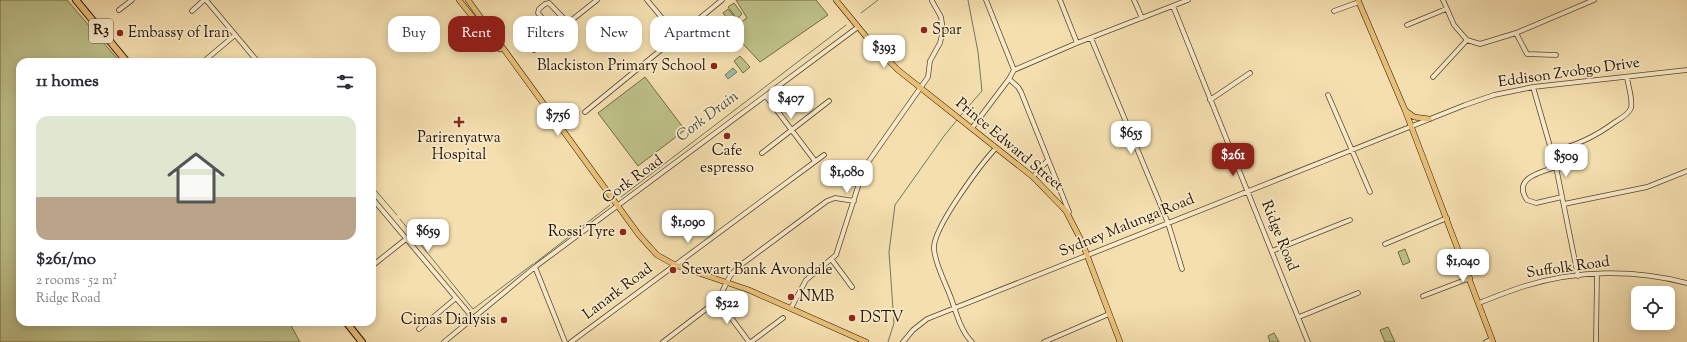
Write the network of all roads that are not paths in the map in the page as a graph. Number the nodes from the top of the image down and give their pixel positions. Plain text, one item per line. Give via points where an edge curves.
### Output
1 (76, 0) edge
2 (132, 0) edge
3 (205, 0) edge
4 (459, 0) edge
5 (468, 0) edge
6 (597, 0) edge
7 (646, 0) edge
8 (722, 0) edge
9 (836, 0) edge
10 (986, 0) edge
11 (1060, 0) edge
12 (1134, 0) edge
13 (1188, 0) edge
14 (1443, 0) edge
15 (1594, 0) edge
16 (932, 1) edge
17 (1358, 1) edge
18 (1174, 6) junction
19 (1446, 9) junction
20 (119, 10) dead end
21 (192, 10) dead end
22 (1334, 11) dead end
23 (540, 16) edge
24 (561, 16) edge
25 (577, 16) edge
26 (660, 16) edge
27 (703, 16) edge
28 (1142, 18) junction
29 (1407, 25) dead end
30 (858, 27) junction
31 (1516, 33) junction
32 (235, 35) junction
33 (1091, 38) junction
34 (1467, 40) junction
35 (1077, 43) junction
36 (659, 52) edge
37 (1556, 56) dead end
38 (124, 58) edge
39 (208, 58) edge
40 (255, 58) edge
41 (511, 60) junction
42 (1014, 70) junction
43 (1687, 70) edge
44 (1250, 73) dead end
45 (1432, 77) dead end
46 (1627, 77) junction
47 (1009, 79) junction
48 (1533, 87) junction
49 (920, 88) junction
50 (1328, 95) dead end
51 (766, 96) junction
52 (1210, 100) junction
53 (830, 101) dead end
54 (1405, 110) junction
55 (584, 112) dead end
56 (1429, 119) junction
57 (1411, 126) junction
58 (972, 128) junction
59 (792, 130) junction
60 (996, 148) junction
61 (1353, 150) junction
62 (1552, 151) junction
63 (762, 153) dead end
64 (824, 154) dead end
65 (815, 161) junction
66 (1047, 161) junction
67 (1556, 167) junction
68 (1687, 171) edge
69 (1033, 177) junction
70 (1248, 191) junction
71 (1370, 192) dead end
72 (1562, 197) junction
73 (854, 201) junction
74 (376, 203) edge
75 (1564, 204) junction
76 (618, 206) junction
77 (1447, 218) junction
78 (1350, 220) dead end
79 (1072, 221) junction
80 (1168, 223) junction
81 (406, 239) junction
82 (1385, 244) dead end
83 (1272, 252) junction
84 (1087, 255) junction
85 (832, 260) junction
86 (376, 263) edge
87 (675, 265) junction
88 (535, 267) junction
89 (1182, 269) dead end
90 (1597, 274) junction
91 (1578, 276) junction
92 (1470, 278) junction
93 (727, 282) junction
94 (1687, 283) edge
95 (852, 287) dead end
96 (1358, 293) dead end
97 (1423, 296) dead end
98 (456, 298) junction
99 (718, 300) junction
100 (1479, 303) junction
101 (791, 308) junction
102 (955, 308) junction
103 (1109, 314) junction
104 (1299, 317) junction
105 (472, 318) junction
106 (783, 318) dead end
107 (349, 326) edge
108 (419, 329) dead end
109 (1492, 341) edge
110 (362, 342) edge
111 (444, 342) edge
112 (565, 342) edge
113 (571, 342) edge
114 (663, 342) edge
115 (750, 342) edge
116 (866, 342) edge
117 (904, 342) edge
118 (972, 342) edge
119 (1044, 342) edge
120 (1120, 342) edge
121 (1308, 342) edge
122 (1486, 342) edge
123 (1596, 342) edge

1 - 38 highway, R3
2 - 20 street
3 - 21 street
3 - 32 street
4 - 41 main road
5 - 41 main road
6 - 25 street
7 - 26 street
8 - 27 street
9 - 30 main road, Prince Edward Street
10 - 42 street
11 - 35 street
12 - 28 street
13 - 18 street
14 - 19 street
15 - 31 street
16 - 49 street via 941,17 943,30 940,43 930,62 928,77
17 - 22 street
17 - 54 main road
18 - 28 street
18 - 52 street, Ridge Road
19 - 29 street
19 - 34 street via 1454,25
23 - 24 street via 539,9 549,3
28 - 33 street
30 - 49 main road, Prince Edward Street via 888,61
30 - 51 street, Cork Road
31 - 34 street via 1480,44
31 - 37 street via 1527,54
32 - 39 street
32 - 40 street
33 - 35 street
33 - 80 street
34 - 45 street
35 - 42 street
36 - 55 street
41 - 76 main road
42 - 47 street
43 - 46 street, Eddison Zvobgo Drive
44 - 52 street
46 - 48 street, Eddison Zvobgo Drive
46 - 62 street via 1631,104 1629,111 1621,119 1595,136 1570,147
47 - 58 street
47 - 66 street via 1021,92
48 - 56 street, Eddison Zvobgo Drive via 1494,95
48 - 62 street
49 - 58 main road, Prince Edward Street
49 - 73 street via 864,168
50 - 61 street
51 - 59 street
51 - 76 street, Cork Road
52 - 70 street, Ridge Road
53 - 59 street
54 - 56 main road via 1414,117
54 - 57 main road
56 - 57 street, Eddison Zvobgo Drive
57 - 61 street, Sydney Malunga Road
57 - 77 main road
58 - 60 main road, Prince Edward Street
59 - 63 street
59 - 65 street
60 - 69 main road, Prince Edward Street
60 - 102 street via 966,186 935,241 936,257
61 - 70 street, Sydney Malunga Road
61 - 71 street
62 - 67 street
64 - 65 street, Lanark Road
65 - 87 street, Lanark Road
66 - 69 street
66 - 79 street
67 - 72 street
67 - 72 street via 1528,178 1523,186 1524,193 1527,200 1536,203
68 - 75 street via 1647,187
69 - 79 main road, Prince Edward Street via 1059,203
70 - 80 street, Sydney Malunga Road
70 - 83 street, Ridge Road
72 - 75 street
73 - 85 street via 839,251
73 - 93 street via 835,198 827,201 738,267
74 - 81 street
75 - 91 street
76 - 87 main road via 657,255
76 - 88 street, Cork Road
77 - 82 street
77 - 92 main road
78 - 83 street
79 - 84 main road, Prince Edward Street
80 - 84 street, Sydney Malunga Road
80 - 89 street
81 - 86 street
81 - 98 street
83 - 104 street, Ridge Road
84 - 102 street, Sydney Malunga Road
84 - 103 main road, Prince Edward Street
85 - 95 street
85 - 101 street via 806,280
87 - 93 main road
87 - 113 street, Lanark Road
88 - 105 street, Cork Road
88 - 112 street
90 - 91 street, Suffolk Road
90 - 94 street, Suffolk Road via 1652,276
90 - 123 street
91 - 100 street, Suffolk Road via 1524,286
92 - 97 street
92 - 100 main road
93 - 99 street
93 - 101 main road
96 - 104 street
98 - 105 street
98 - 108 street
99 - 114 street
99 - 115 street
100 - 109 main road
101 - 116 main road
102 - 117 street, Sydney Malunga Road via 919,324
102 - 118 street via 966,335
103 - 119 street
103 - 120 main road, Prince Edward Street
104 - 121 street, Ridge Road
105 - 111 street, Cork Road
106 - 115 street
107 - 110 highway
109 - 122 street

